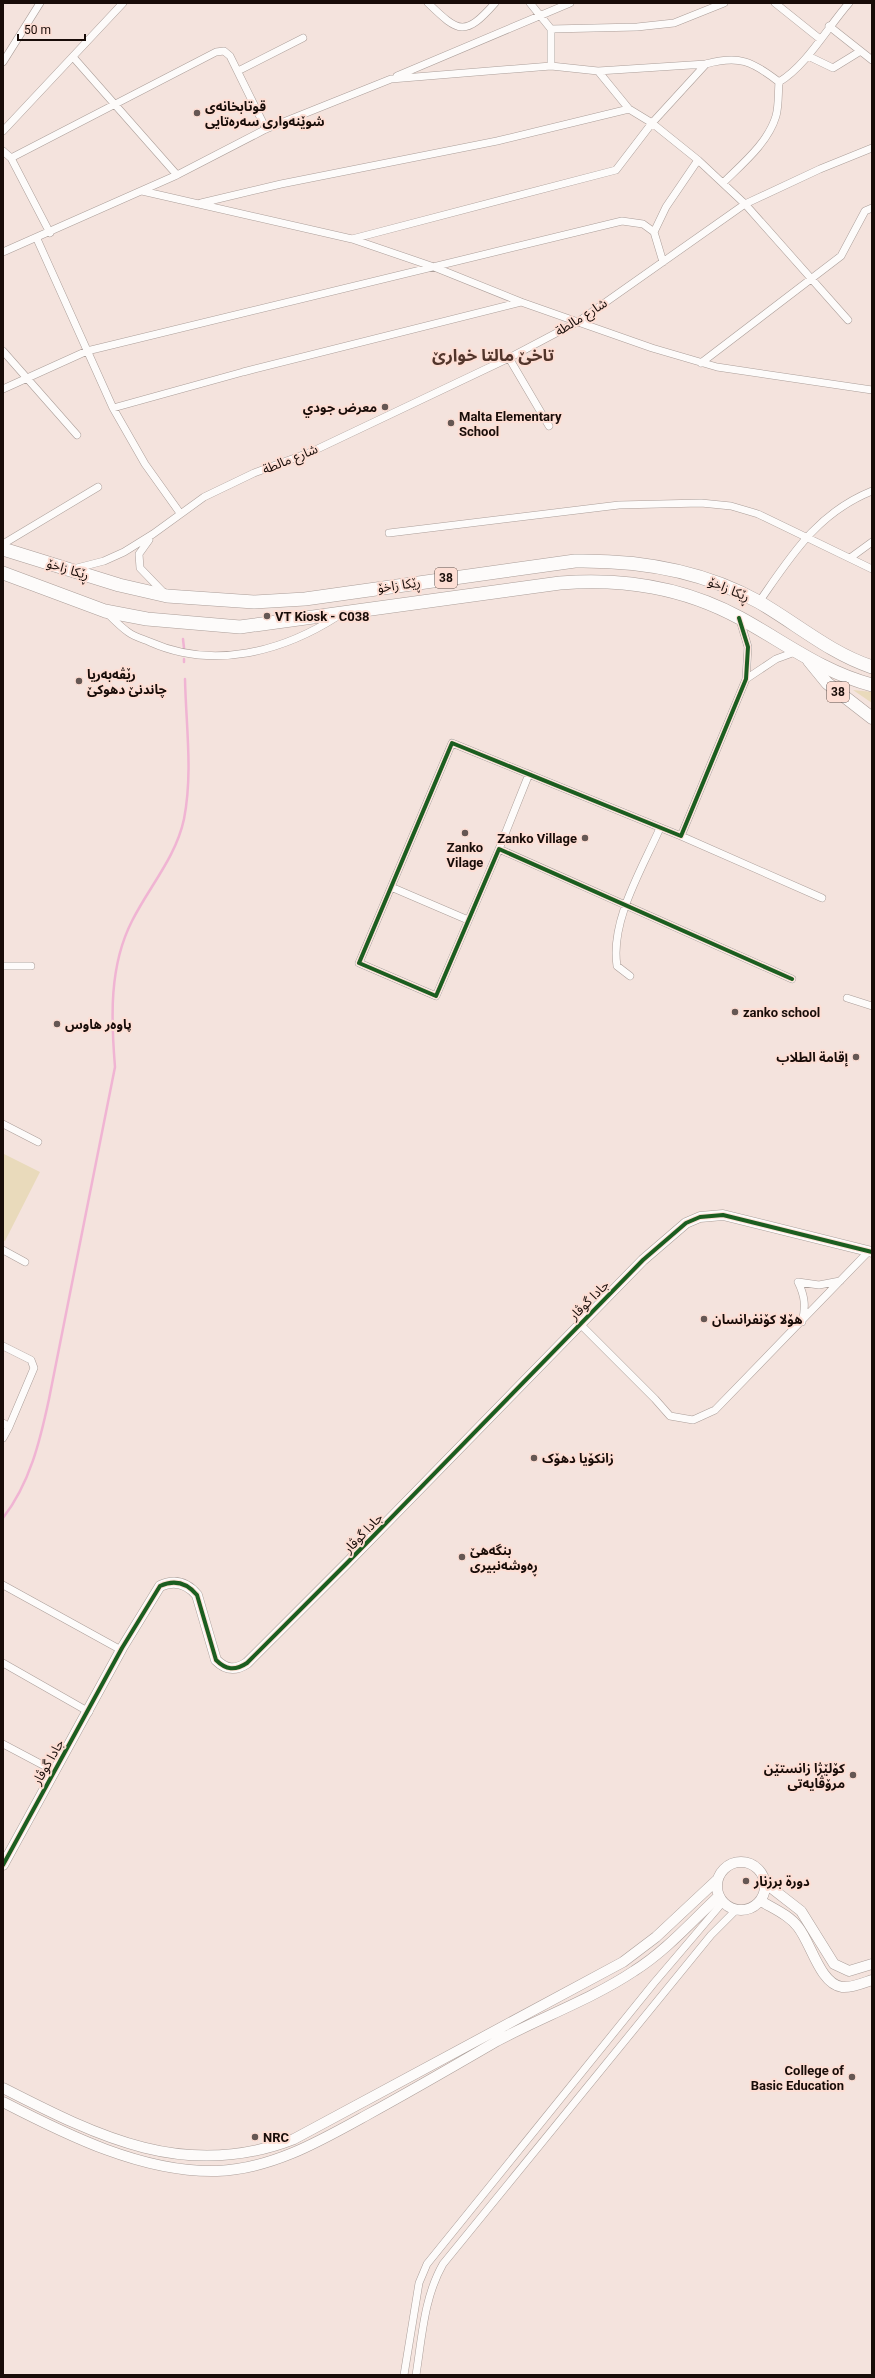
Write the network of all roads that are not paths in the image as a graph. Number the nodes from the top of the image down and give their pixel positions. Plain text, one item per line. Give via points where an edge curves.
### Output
1 (40, 3) edge
2 (122, 3) edge
3 (428, 3) edge
4 (495, 3) edge
5 (530, 3) edge
6 (570, 3) edge
7 (724, 3) edge
8 (775, 3) edge
9 (849, 3) edge
10 (538, 15) junction
11 (829, 26) junction
12 (551, 29) junction
13 (303, 38) dead end
14 (820, 39) junction
15 (859, 52) junction
16 (808, 56) junction
17 (73, 57) junction
18 (872, 60) edge
19 (3, 62) edge
20 (706, 64) junction
21 (551, 66) junction
22 (238, 71) junction
23 (598, 71) junction
24 (392, 79) junction
25 (779, 82) junction
26 (116, 105) junction
27 (629, 109) junction
28 (652, 123) junction
29 (266, 129) junction
30 (3, 131) edge
31 (872, 148) edge
32 (3, 151) edge
33 (11, 158) junction
34 (698, 160) junction
35 (177, 175) junction
36 (723, 183) junction
37 (142, 191) junction
38 (200, 203) junction
39 (745, 204) junction
40 (872, 208) edge
41 (654, 232) junction
42 (50, 233) junction
43 (37, 239) junction
44 (352, 239) junction
45 (3, 252) edge
46 (664, 262) junction
47 (434, 267) junction
48 (812, 279) junction
49 (521, 302) junction
50 (848, 320) dead end
51 (579, 321) junction
52 (3, 351) edge
53 (87, 351) junction
54 (509, 358) junction
55 (701, 362) junction
56 (26, 378) junction
57 (3, 389) edge
58 (872, 390) edge
59 (113, 408) junction
60 (549, 426) dead end
61 (77, 435) dead end
62 (98, 488) dead end
63 (872, 491) edge
64 (180, 513) junction
65 (389, 533) dead end
66 (153, 534) junction
67 (805, 537) junction
68 (872, 542) edge
69 (3, 544) edge
70 (3, 549) edge
71 (850, 558) junction
72 (872, 569) edge
73 (69, 570) junction
74 (3, 573) edge
75 (167, 596) junction
76 (280, 601) junction
77 (759, 602) junction
78 (105, 611) junction
79 (342, 613) junction
80 (739, 618) junction
81 (282, 623) junction
82 (795, 652) junction
83 (809, 660) junction
84 (872, 667) edge
85 (746, 679) junction
86 (872, 685) edge
87 (872, 718) edge
88 (529, 774) junction
89 (660, 828) junction
90 (681, 836) junction
91 (499, 849) junction
92 (391, 887) junction
93 (822, 898) dead end
94 (626, 905) junction
95 (468, 920) junction
96 (3, 966) edge
97 (31, 966) dead end
98 (630, 976) dead end
99 (792, 979) dead end
100 (848, 998) dead end
101 (872, 1006) edge
102 (3, 1124) edge
103 (38, 1142) dead end
104 (3, 1250) edge
105 (871, 1251) edge
106 (25, 1262) dead end
107 (840, 1281) junction
108 (802, 1322) junction
109 (577, 1326) junction
110 (3, 1346) edge
111 (6, 1425) edge
112 (3, 1438) edge
113 (3, 1585) edge
114 (121, 1650) junction
115 (3, 1663) edge
116 (89, 1712) junction
117 (3, 1744) edge
118 (54, 1771) junction
119 (3, 1865) edge
120 (718, 1879) junction
121 (765, 1883) junction
122 (721, 1899) junction
123 (761, 1901) junction
124 (736, 1910) junction
125 (872, 1964) edge
126 (872, 1980) edge
127 (3, 2088) edge
128 (3, 2102) edge
129 (200, 2157) junction
130 (199, 2170) junction
131 (404, 2375) edge
132 (416, 2375) edge

1 - 19 street
2 - 17 street
3 - 4 street via 457,27 467,27 477,23
5 - 10 street
6 - 10 street
7 - 12 street via 674,23 637,27
8 - 14 street
9 - 11 street
10 - 12 street
10 - 24 street
11 - 14 street
11 - 15 street
12 - 21 street
13 - 22 street
14 - 16 street
15 - 16 street via 833,68
15 - 18 street
16 - 25 street via 792,74
17 - 26 street
17 - 30 street
20 - 23 street
20 - 25 street via 723,59 744,60 761,68
20 - 28 street
21 - 23 street
21 - 24 street
22 - 26 street via 230,56 224,51 216,52
22 - 29 street
23 - 27 street
24 - 29 street
25 - 36 street via 776,115 772,126 757,150
26 - 33 street
26 - 35 street
27 - 28 street
27 - 38 street via 497,141 281,184
28 - 34 street
28 - 44 street via 616,170
29 - 35 street
31 - 39 street, شارع مالطة
32 - 33 street
33 - 42 street
34 - 36 street
34 - 41 street via 666,207
35 - 37 street
36 - 39 street
37 - 38 street
37 - 42 street
38 - 44 street
39 - 46 street, شارع مالطة
39 - 48 street
40 - 48 street via 865,211 841,256
41 - 46 street
41 - 47 street via 643,224 622,221
42 - 43 street
43 - 45 street
43 - 53 street
44 - 47 street
46 - 51 street, شارع مالطة
47 - 49 street
47 - 53 street
48 - 50 street
48 - 55 street
49 - 51 street
49 - 59 street via 243,372
51 - 54 street, شارع مالطة
51 - 55 street via 652,348
52 - 56 street
53 - 56 street
53 - 59 street
54 - 60 street
54 - 64 street, شارع مالطة via 311,452 254,473 211,493
55 - 58 street via 786,379
56 - 57 street
56 - 61 street
59 - 64 street via 145,464
62 - 69 street
63 - 67 street via 822,520
64 - 66 street, شارع مالطة
65 - 67 street via 619,505 693,503 731,506 758,514
66 - 73 street, شارع مالطة via 115,556
66 - 75 street, شارع مالطة via 141,550 138,562 142,572 156,582
67 - 71 street
67 - 77 street
68 - 71 street
70 - 73 highway, ڕێکا زاخۆ / 38
71 - 72 street
73 - 75 highway, ڕێکا زاخۆ / 38
74 - 78 highway, ڕێکا زاخۆ / 38
75 - 76 highway, ڕێکا زاخۆ / 38 via 220,601
76 - 77 highway, ڕێکا زاخۆ / 38 via 574,561 609,560 650,564 681,571
76 - 81 highway
77 - 84 highway, ڕێکا زاخۆ / 38 via 831,649
78 - 79 street via 129,633 167,650 196,656 245,654 297,640
78 - 81 highway, ڕێکا زاخۆ / 38 via 193,624 240,627
79 - 80 highway, ڕێکا زاخۆ / 38 via 596,580 659,587 690,595
79 - 81 highway, ڕێکا زاخۆ / 38
80 - 82 highway, ڕێکا زاخۆ / 38
80 - 85 street via 748,647
82 - 83 highway, ڕێکا زاخۆ / 38
82 - 85 street via 776,659
83 - 86 highway, ڕێکا زاخۆ / 38 via 850,680
83 - 87 main road, ڕێکا زاخۆ / 38 via 831,687
85 - 90 street
88 - 89 street
88 - 91 street
88 - 92 street via 452,743
89 - 90 street
89 - 94 street
90 - 93 street
91 - 94 street
91 - 95 street
92 - 95 street
92 - 95 street via 359,963 436,996
94 - 98 street via 617,929 614,950 617,966
94 - 99 street
96 - 97 street
100 - 101 street
102 - 103 street
104 - 106 street
105 - 107 street
105 - 109 street, جادا گوڤار via 735,1217 700,1217 675,1230
107 - 108 street
107 - 108 street via 820,1285 798,1282 804,1298
108 - 109 street via 715,1410 693,1420 670,1416 581,1325
109 - 114 street, جادا گوڤار via 348,1563 247,1663 239,1668 230,1669 216,1660 197,1595 186,1584 178,1582 160,1586
110 - 111 street via 31,1360 34,1368
111 - 112 street
113 - 114 street
114 - 116 street, جادا گوڤار
115 - 116 street
116 - 118 street, جادا گوڤار
117 - 118 street
118 - 119 street, جادا گوڤار
120 - 121 street via 726,1867 747,1863 760,1870
120 - 122 street via 717,1888
120 - 129 street via 656,1937 623,1962 294,2139 254,2153
121 - 123 street
121 - 125 street via 800,1911 834,1964 849,1971
122 - 124 street
122 - 130 street via 634,1972 499,2040 332,2134 298,2151 260,2165 217,2171
122 - 131 street via 427,2264 420,2283
123 - 124 street via 750,1909
123 - 126 street via 788,1917 799,1928 823,1974 835,1984 842,1987
124 - 132 street via 711,1935 443,2264 430,2293
127 - 129 street via 90,2131 170,2154
128 - 130 street via 79,2139 131,2157
129 - 130 street

